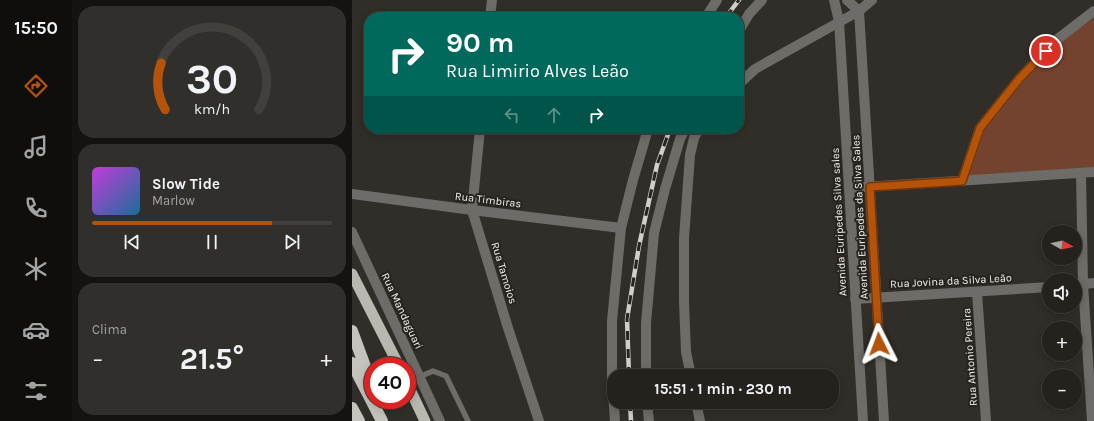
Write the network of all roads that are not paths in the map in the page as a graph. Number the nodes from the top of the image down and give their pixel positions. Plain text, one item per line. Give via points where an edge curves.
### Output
1 (492, 0) edge
2 (717, 0) edge
3 (762, 0) edge
4 (834, 0) edge
5 (848, 0) edge
6 (872, 0) edge
7 (859, 11) junction
8 (1094, 11) edge
9 (491, 12) edge
10 (709, 12) edge
11 (840, 21) junction
12 (744, 22) edge
13 (744, 79) edge
14 (480, 134) edge
15 (646, 134) edge
16 (682, 134) edge
17 (697, 134) edge
18 (1094, 172) edge
19 (1081, 173) junction
20 (962, 181) junction
21 (870, 187) junction
22 (850, 188) junction
23 (352, 194) edge
24 (472, 210) junction
25 (621, 228) junction
26 (352, 232) edge
27 (1079, 273) edge
28 (352, 274) edge
29 (1094, 283) edge
30 (1082, 284) edge
31 (1042, 287) edge
32 (977, 292) junction
33 (877, 297) junction
34 (855, 299) junction
35 (1082, 313) edge
36 (352, 331) edge
37 (394, 357) edge
38 (352, 363) edge
39 (364, 364) edge
40 (646, 369) edge
41 (690, 369) edge
42 (420, 378) junction
43 (416, 402) edge
44 (352, 408) edge
45 (381, 409) edge
46 (648, 409) edge
47 (697, 409) edge
48 (359, 421) edge
49 (382, 421) edge
50 (385, 421) edge
51 (425, 421) edge
52 (440, 421) edge
53 (468, 421) edge
54 (539, 421) edge
55 (615, 421) edge
56 (649, 421) edge
57 (700, 421) edge
58 (863, 421) edge
59 (884, 421) edge
60 (986, 421) edge
61 (1092, 421) edge

1 - 9 street
2 - 10 street
3 - 12 street
4 - 11 street, Avenida Euripedes Silva sales
5 - 7 street
6 - 7 street
7 - 11 street
7 - 21 street, Avenida Euripedes da Silva Sales
8 - 20 street via 1055,41 1019,79 980,128
11 - 13 street via 755,69
11 - 22 street, Avenida Euripedes Silva sales
14 - 24 street, Rua Tamoios
15 - 25 street
16 - 40 street via 654,233 646,323
17 - 41 street via 690,155 684,238 686,352
18 - 19 street
19 - 20 street
19 - 27 street
20 - 21 street
21 - 22 street
21 - 33 street, Avenida Euripedes da Silva Sales
22 - 34 street, Avenida Euripedes Silva sales
23 - 24 street, Rua Timbiras
24 - 25 street, Rua Timbiras
24 - 54 street, Rua Tamoios
25 - 55 street via 612,321
26 - 42 street, Rua Mandaguari
28 - 37 highway
29 - 30 street
31 - 32 street, Rua Jovina da Silva Leão
32 - 33 street, Rua Jovina da Silva Leão
32 - 60 street, Rua Antonio Pereira
33 - 34 street, Rua Jovina da Silva Leão
33 - 59 street, Avenida Euripedes da Silva Sales
34 - 58 street, Avenida Euripedes Silva sales
35 - 61 street
36 - 39 highway
38 - 49 highway
42 - 52 street, Rua Mandaguari
42 - 53 lane via 433,371 446,376
43 - 51 highway
44 - 48 highway
45 - 50 highway
46 - 56 street
47 - 57 street

